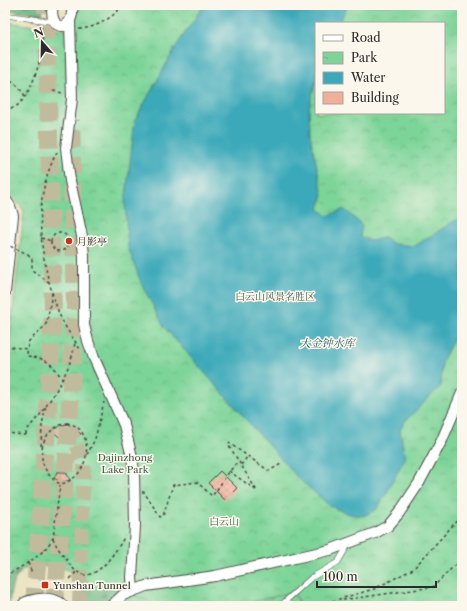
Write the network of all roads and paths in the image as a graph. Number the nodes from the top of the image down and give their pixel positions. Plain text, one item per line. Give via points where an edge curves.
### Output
1 (53, 5) edge
2 (72, 5) edge
3 (123, 5) edge
4 (150, 5) edge
5 (161, 5) edge
6 (5, 15) edge
7 (55, 22) junction
8 (70, 25) junction
9 (41, 26) dead end
10 (5, 79) edge
11 (53, 91) dead end
12 (66, 95) dead end
13 (25, 96) junction
14 (5, 110) edge
15 (57, 151) dead end
16 (5, 200) edge
17 (40, 238) junction
18 (52, 241) junction
19 (5, 244) edge
20 (50, 283) junction
21 (5, 292) edge
22 (52, 292) junction
23 (75, 341) junction
24 (5, 346) edge
25 (27, 349) junction
26 (83, 354) dead end
27 (62, 379) junction
28 (462, 393) edge
29 (104, 402) dead end
30 (46, 404) junction
31 (5, 433) edge
32 (41, 448) junction
33 (87, 455) junction
34 (248, 456) junction
35 (238, 461) junction
36 (281, 464) dead end
37 (241, 465) junction
38 (230, 471) junction
39 (60, 484) junction
40 (134, 491) junction
41 (462, 519) edge
42 (126, 533) dead end
43 (53, 538) junction
44 (350, 543) junction
45 (462, 558) edge
46 (28, 563) junction
47 (76, 572) junction
48 (32, 573) dead end
49 (5, 576) edge
50 (70, 579) dead end
51 (133, 591) junction
52 (337, 600) junction
53 (27, 606) edge
54 (58, 606) edge
55 (111, 606) edge
56 (280, 606) edge
57 (315, 606) edge

1 - 7 street
2 - 8 street
3 - 8 path via 98,24 87,28
4 - 5 path
6 - 7 lane
7 - 8 street via 61,27
8 - 40 street via 72,99 66,148 84,255 84,325 94,358 124,424 132,456
9 - 13 path via 43,39 38,64
10 - 13 path via 15,83
11 - 12 path
13 - 14 path via 15,108
15 - 17 path via 48,172 41,206
16 - 21 street via 13,216
17 - 18 path
17 - 20 path
18 - 18 path via 54,248 60,250 67,247 69,242 66,235 60,233 55,235
19 - 20 path, bridge via 28,254 32,259 32,270
20 - 22 path
22 - 23 path via 62,321
22 - 25 path via 47,322 28,342
23 - 26 path
23 - 27 path via 74,354
24 - 25 path
25 - 27 path via 27,356 46,361
27 - 30 path
28 - 44 street via 442,440 399,513 388,526
29 - 33 path via 96,439
30 - 31 path, bridge via 26,435
30 - 32 path
32 - 33 path via 56,427 71,423 78,428 85,440
32 - 39 path via 45,470
33 - 39 path via 76,478
34 - 35 path via 229,443
34 - 36 path via 270,470
34 - 37 path
35 - 37 path
35 - 38 path
37 - 38 path via 257,491
38 - 40 path via 212,496 197,482 174,485 163,516 160,516 144,492
39 - 43 path
40 - 51 street
41 - 52 path via 455,523 413,569 374,588
42 - 47 path via 113,555 101,568 88,575
43 - 46 path via 43,551
43 - 47 path
44 - 51 street via 295,559 215,576 146,586
44 - 56 lane via 338,562 311,578
45 - 52 path via 433,587
46 - 48 path
46 - 49 path
47 - 50 path
51 - 55 street via 123,595
52 - 57 path
53 - 54 highway via 43,602

